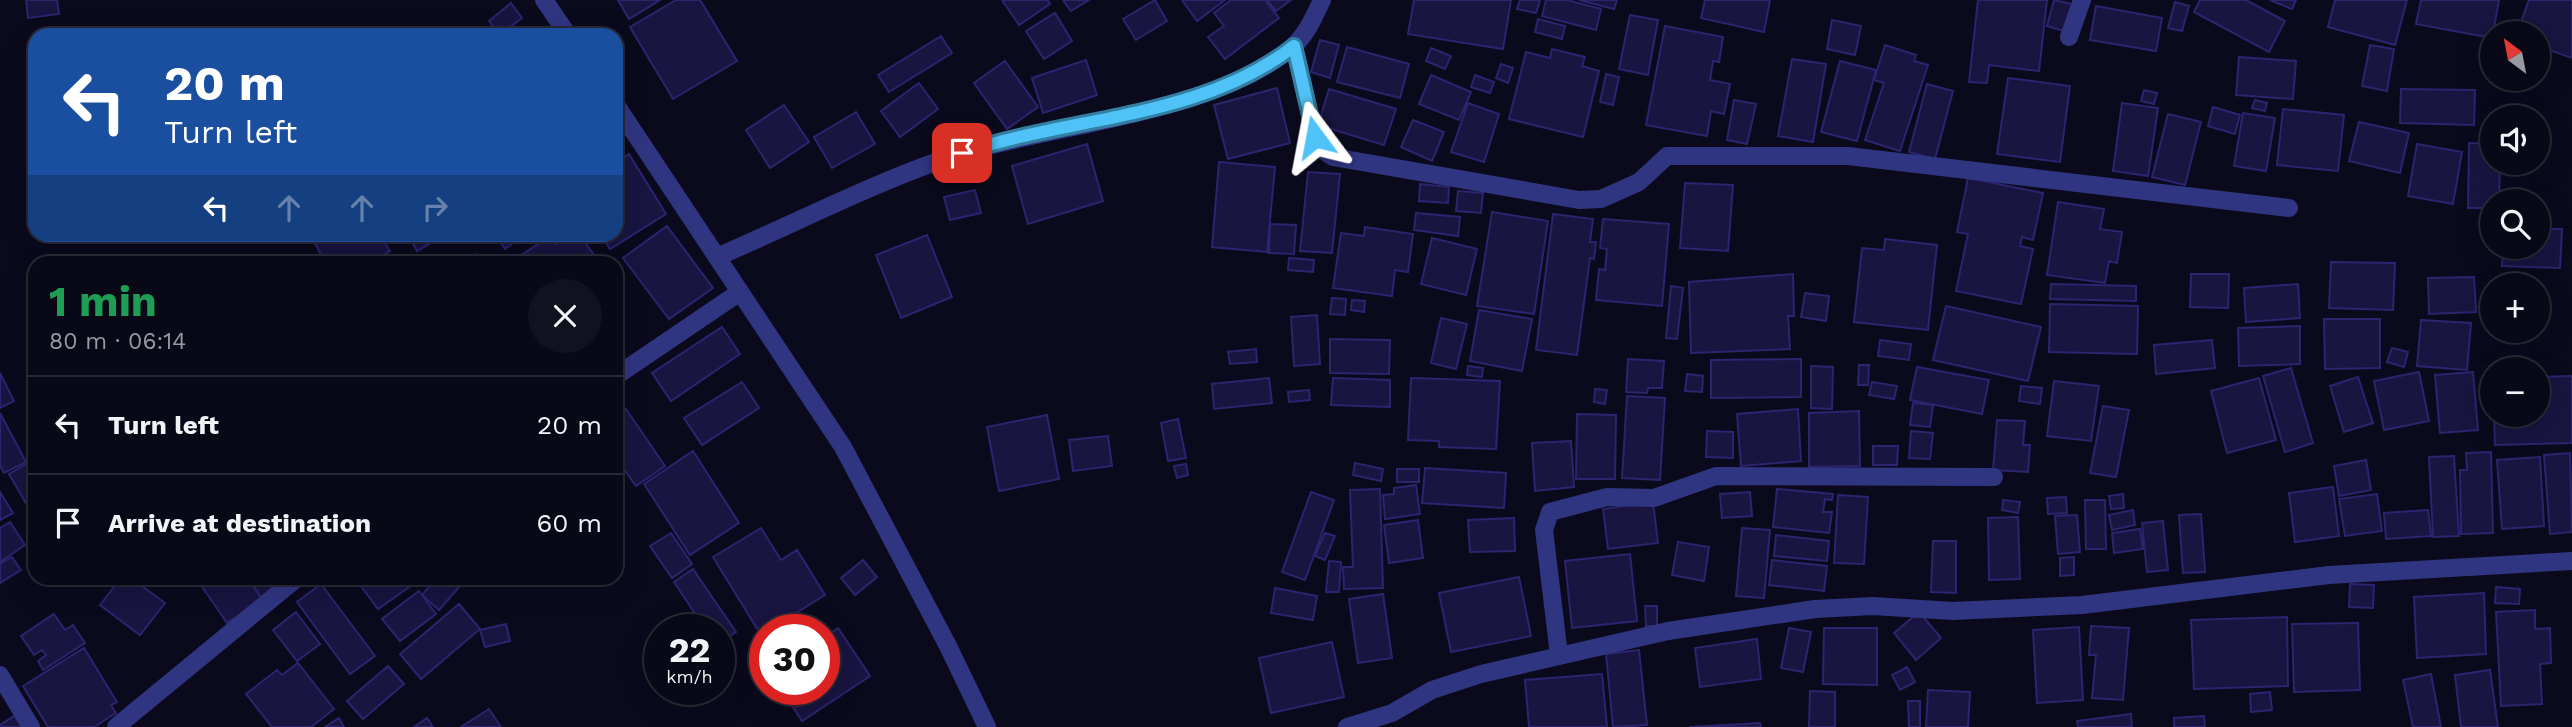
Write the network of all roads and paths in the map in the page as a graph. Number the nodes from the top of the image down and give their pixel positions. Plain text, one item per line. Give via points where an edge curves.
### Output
1 (544, 0) edge
2 (1322, 0) edge
3 (2082, 0) edge
4 (563, 28) edge
5 (2069, 37) dead end
6 (1294, 46) junction
7 (623, 116) edge
8 (2289, 208) dead end
9 (717, 257) junction
10 (740, 292) junction
11 (623, 371) edge
12 (1994, 477) dead end
13 (2572, 561) edge
14 (288, 585) edge
15 (1559, 656) junction
16 (0, 675) edge
17 (31, 727) edge
18 (116, 727) edge
19 (987, 727) edge
20 (1347, 727) edge

1 - 4 street
2 - 6 street
3 - 5 street
6 - 8 street via 1315,137 1321,149 1333,157 1551,198 1601,199 1639,182 1667,156 1848,156
6 - 9 street via 1247,76 1178,102 987,145 938,161
7 - 9 street
9 - 10 street
10 - 11 street
10 - 19 street via 843,447
12 - 15 street via 1716,476 1654,498 1606,497 1550,512 1544,530
13 - 15 street via 2329,575 2082,605 1953,611 1815,608 1668,631
14 - 18 street
15 - 20 street via 1455,681 1392,713
16 - 17 street

